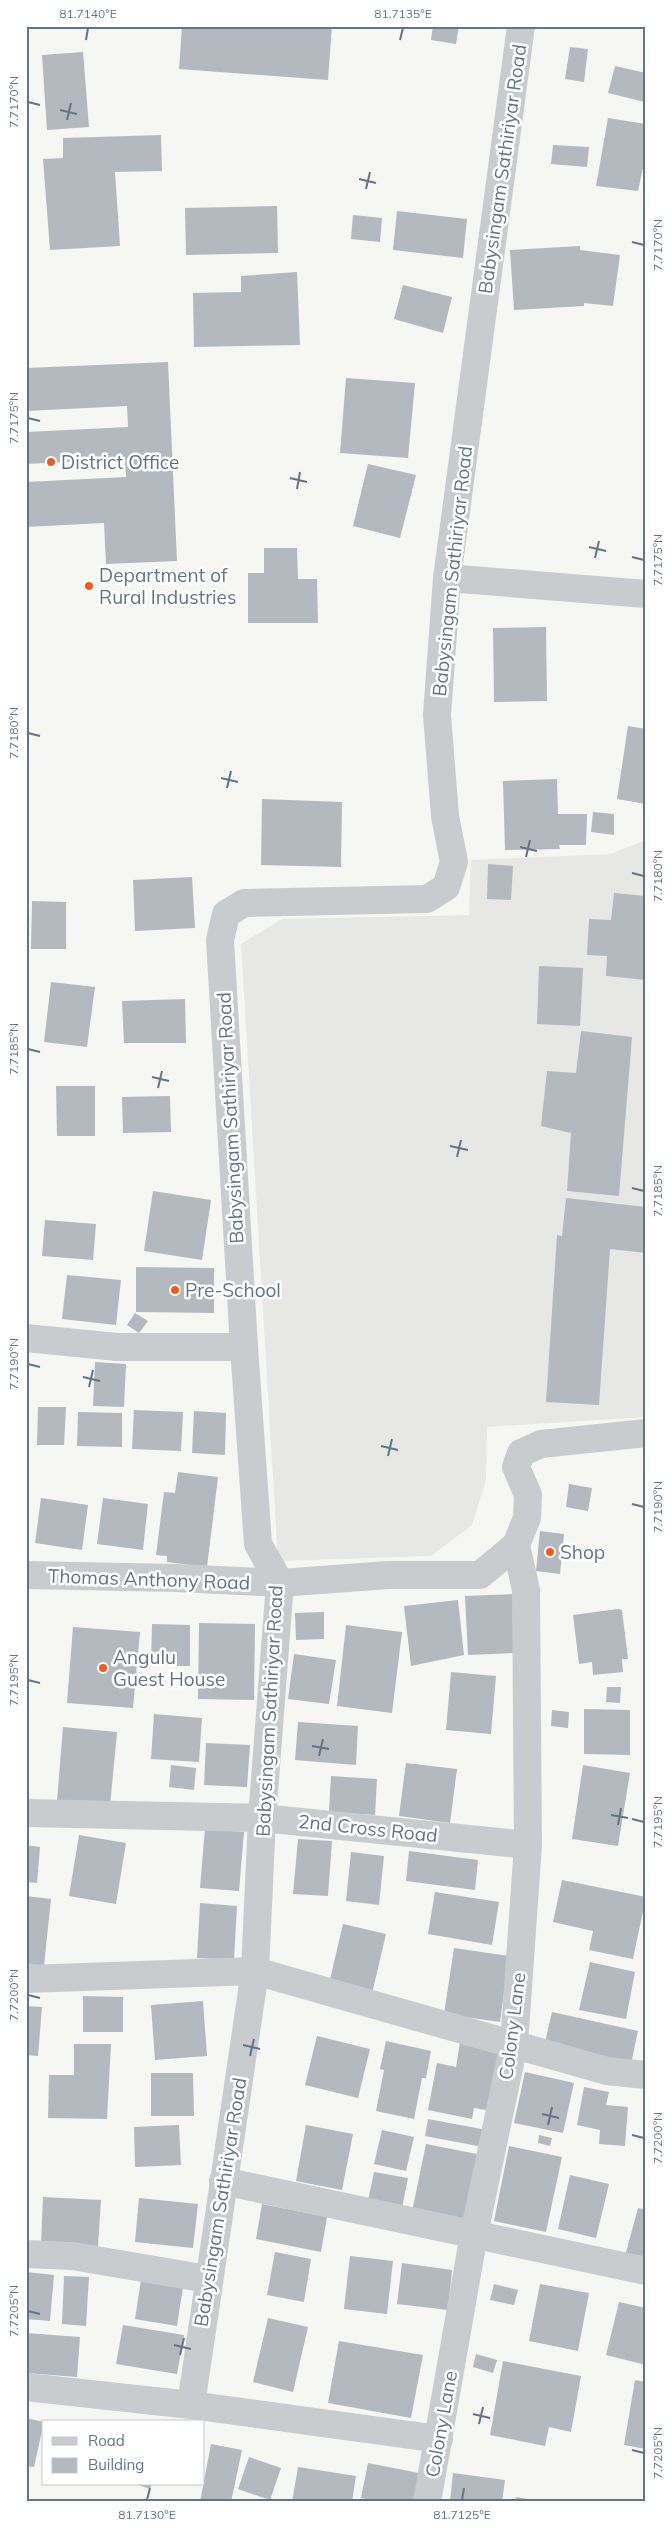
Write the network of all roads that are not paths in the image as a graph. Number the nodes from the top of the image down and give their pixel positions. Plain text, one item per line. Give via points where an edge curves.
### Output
1 (521, 26) edge
2 (447, 578) junction
3 (646, 594) edge
4 (26, 1338) edge
5 (244, 1347) junction
6 (646, 1433) edge
7 (516, 1545) junction
8 (26, 1575) edge
9 (280, 1583) junction
10 (26, 1813) edge
11 (262, 1818) junction
12 (528, 1845) junction
13 (255, 1971) junction
14 (26, 1979) edge
15 (514, 2044) junction
16 (646, 2075) edge
17 (223, 2181) junction
18 (474, 2234) junction
19 (26, 2254) edge
20 (646, 2271) edge
21 (208, 2279) junction
22 (26, 2387) edge
23 (191, 2405) junction
24 (439, 2439) junction
25 (427, 2502) edge

1 - 2 street, Babysingam Sathiriyar Road
2 - 3 street
2 - 5 street, Babysingam Sathiriyar Road via 437,715 445,816 454,862 446,887 426,899 244,903 226,914 220,940
4 - 5 street via 117,1347
5 - 9 street, Babysingam Sathiriyar Road via 258,1544
6 - 7 street, Thomas Anthony Road via 541,1444 521,1453 516,1467 528,1495 527,1518
7 - 9 street, Thomas Anthony Road via 480,1575 388,1575
7 - 12 street, Colony Lane via 526,1590
8 - 9 street, Thomas Anthony Road
9 - 11 street, Babysingam Sathiriyar Road
10 - 11 street, 2nd Cross Road
11 - 12 street, 2nd Cross Road
11 - 13 street, Babysingam Sathiriyar Road
12 - 15 street, Colony Lane
13 - 14 street
13 - 15 street
13 - 17 street, Babysingam Sathiriyar Road
15 - 16 street via 607,2070
15 - 18 street, Colony Lane
17 - 18 street
17 - 21 street, Babysingam Sathiriyar Road
18 - 20 street
18 - 24 street, Colony Lane
19 - 21 street via 72,2256
21 - 23 street, Babysingam Sathiriyar Road
22 - 23 street
23 - 24 street
24 - 25 street, Colony Lane

